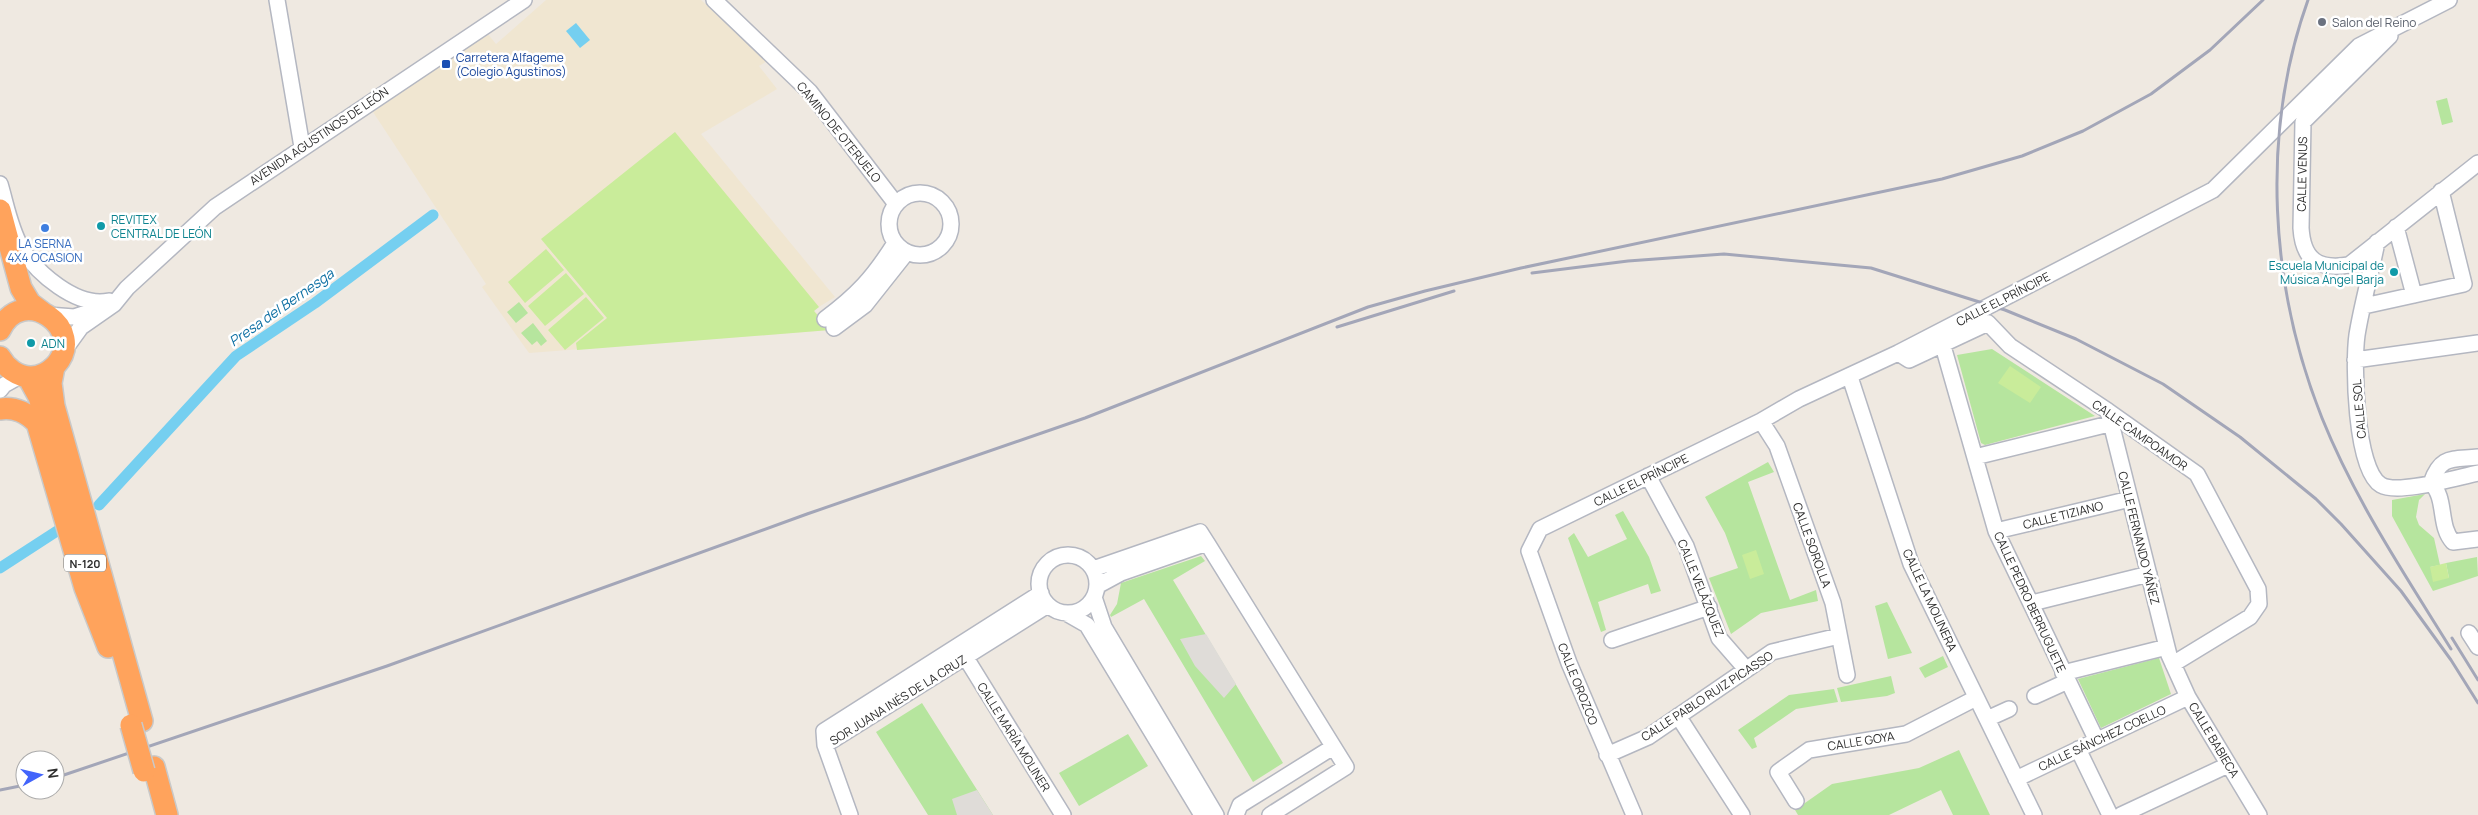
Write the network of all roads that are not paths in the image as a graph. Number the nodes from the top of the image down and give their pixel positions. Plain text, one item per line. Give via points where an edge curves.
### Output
1 (277, 0) edge
2 (524, 0) edge
3 (714, 0) edge
4 (727, 0) edge
5 (2449, 0) edge
6 (2403, 22) junction
7 (302, 147) junction
8 (2478, 163) edge
9 (0, 184) edge
10 (2441, 190) junction
11 (899, 201) junction
12 (0, 210) edge
13 (2396, 227) junction
14 (2377, 242) junction
15 (901, 248) junction
16 (0, 256) edge
17 (2349, 265) junction
18 (2370, 278) junction
19 (127, 288) junction
20 (2414, 295) junction
21 (108, 301) junction
22 (2364, 306) junction
23 (45, 313) junction
24 (4, 324) edge
25 (830, 324) dead end
26 (2478, 343) edge
27 (1943, 346) junction
28 (1898, 353) junction
29 (0, 357) edge
30 (2355, 360) junction
31 (58, 361) junction
32 (25, 376) junction
33 (1850, 377) junction
34 (0, 390) edge
35 (0, 409) edge
36 (2108, 417) junction
37 (1760, 421) junction
38 (1975, 457) junction
39 (2478, 458) edge
40 (2478, 473) edge
41 (1648, 476) junction
42 (2431, 483) junction
43 (2130, 498) junction
44 (1996, 531) junction
45 (2478, 539) edge
46 (1207, 542) junction
47 (1529, 551) joint
48 (1093, 568) junction
49 (2149, 574) junction
50 (1095, 592) junction
51 (1045, 599) junction
52 (2032, 603) junction
53 (1709, 607) junction
54 (1066, 613) junction
55 (2469, 633) dead end
56 (1839, 636) junction
57 (1612, 640) dead end
58 (108, 647) junction
59 (2167, 647) junction
60 (2478, 647) edge
61 (966, 658) junction
62 (2173, 664) junction
63 (1746, 669) junction
64 (1847, 675) dead end
65 (2066, 677) junction
66 (2035, 696) dead end
67 (2188, 697) junction
68 (1976, 698) junction
69 (2009, 709) dead end
70 (1678, 716) junction
71 (1987, 719) junction
72 (136, 723) junction
73 (2096, 739) junction
74 (825, 745) junction
75 (1333, 747) junction
76 (2078, 749) junction
77 (1607, 755) junction
78 (2228, 765) junction
79 (149, 769) junction
80 (2016, 779) junction
81 (1796, 801) dead end
82 (155, 815) edge
83 (167, 815) edge
84 (850, 815) edge
85 (1063, 815) edge
86 (1202, 815) edge
87 (1216, 815) edge
88 (1236, 815) edge
89 (1270, 815) edge
90 (1634, 815) edge
91 (1742, 815) edge
92 (2034, 815) edge
93 (2110, 815) edge
94 (2121, 815) edge
95 (2259, 815) edge

1 - 7 street
2 - 7 street, AVENIDA AGUSTINOS DE LEÓN
3 - 11 street, CAMINO DE OTERUELO via 810,92
4 - 11 street, CAMINO DE OTERUELO via 812,83
5 - 6 street, CALLE EL PRÍNCIPE
6 - 17 street, CALLE VENUS via 2302,122 2302,245 2318,264
6 - 28 street, CALLE EL PRÍNCIPE via 2359,46 2213,190
7 - 19 street, AVENIDA AGUSTINOS DE LEÓN via 216,207
8 - 10 street
9 - 21 street via 16,237 35,266 75,295 92,302
10 - 13 street
10 - 20 street via 2464,284
11 - 15 street via 890,217 890,230
11 - 15 street via 914,193 927,194 939,199 951,221 950,234 943,246 932,253 920,255
12 - 23 highway via 21,288 30,303
13 - 14 street
13 - 20 street
14 - 17 street
14 - 18 street, CALLE SOL
15 - 25 street
16 - 24 highway via 9,290
17 - 18 street
18 - 22 street, CALLE SOL
19 - 21 street, AVENIDA AGUSTINOS DE LEÓN
19 - 31 street, AVENIDA AGUSTINOS DE LEÓN via 106,310 81,327
20 - 22 street
21 - 23 street, AVENIDA AGUSTINOS DE LEÓN via 82,316
22 - 30 street, CALLE SOL
23 - 24 highway via 22,311
23 - 31 highway via 62,332 64,340
26 - 30 street
27 - 28 street, CALLE CAMPOAMOR via 1909,360
27 - 36 street, CALLE CAMPOAMOR via 1988,323 2010,346
27 - 38 street, CALLE PEDRO BERRUGUETE
28 - 33 street, CALLE EL PRÍNCIPE
29 - 32 highway via 10,369
30 - 42 street, CALLE SOL via 2362,450 2370,474 2381,485 2399,488
31 - 32 highway via 43,374
31 - 72 highway, N-120 via 51,383 54,406
32 - 34 street
32 - 58 highway, N-120 via 40,402
33 - 37 street, CALLE EL PRÍNCIPE via 1799,399
33 - 68 street, CALLE LA MOLINERA via 1911,564
35 - 58 highway via 15,409 37,423 85,588
36 - 38 street
36 - 43 street, CALLE FERNANDO YÁÑEZ
36 - 62 street, CALLE CAMPOAMOR via 2196,474 2258,589 2259,604 2250,617
37 - 41 street, CALLE EL PRÍNCIPE
37 - 56 street, CALLE SOROLLA via 1777,446 1833,603
38 - 44 street, CALLE PEDRO BERRUGUETE
39 - 42 street via 2447,460 2436,467
40 - 42 street, CALLE SOL
41 - 47 street, CALLE EL PRÍNCIPE via 1540,529
41 - 53 street, CALLE VELÁZQUEZ via 1686,546
42 - 45 street via 2438,490 2446,534 2453,542
43 - 44 street, CALLE TIZIANO
43 - 49 street, CALLE FERNANDO YÁÑEZ
44 - 52 street, CALLE PEDRO BERRUGUETE
46 - 48 street via 1200,532
46 - 50 street via 1121,573
46 - 75 street
47 - 77 street, CALLE OROZCO via 1569,663
48 - 50 street
48 - 51 street via 1078,557 1060,556 1045,566 1041,575
49 - 52 street
49 - 59 street, CALLE FERNANDO YÁÑEZ
50 - 54 street via 1082,609
50 - 87 street via 1104,627
51 - 54 street
51 - 61 street, SOR JUANA INÉS DE LA CRUZ
51 - 74 street, SOR JUANA INÉS DE LA CRUZ via 824,731
52 - 65 street, CALLE PEDRO BERRUGUETE
53 - 57 street
53 - 63 street, CALLE VELÁZQUEZ via 1719,638
54 - 86 street via 1087,625
55 - 60 street
56 - 63 street, CALLE PABLO RUIZ PICASSO via 1772,652
56 - 64 street, CALLE SOROLLA
58 - 72 highway, N-120
59 - 62 street, CALLE FERNANDO YÁÑEZ
59 - 65 street
61 - 74 street, SOR JUANA INÉS DE LA CRUZ
61 - 85 street, CALLE MARÍA MOLINER
62 - 67 street, CALLE BABIECA
63 - 70 street, CALLE PABLO RUIZ PICASSO
65 - 66 street
65 - 73 street, CALLE PEDRO BERRUGUETE
67 - 73 street, CALLE SÁNCHEZ COELLO
67 - 78 street, CALLE BABIECA
68 - 71 street, CALLE LA MOLINERA
68 - 81 street, CALLE GOYA via 1906,734 1809,750 1778,772
69 - 71 street
70 - 77 street, CALLE PABLO RUIZ PICASSO via 1648,737
70 - 91 street
71 - 80 street, CALLE LA MOLINERA
72 - 79 highway, N-120, bridge
73 - 76 street, CALLE SÁNCHEZ COELLO
74 - 84 street
75 - 88 street via 1240,805
75 - 89 street via 1346,768
76 - 80 street, CALLE SÁNCHEZ COELLO
76 - 93 street
77 - 90 street, CALLE OROZCO
78 - 94 street
78 - 95 street, CALLE BABIECA
79 - 82 highway, N-120
79 - 83 highway, N-120
80 - 92 street, CALLE LA MOLINERA

